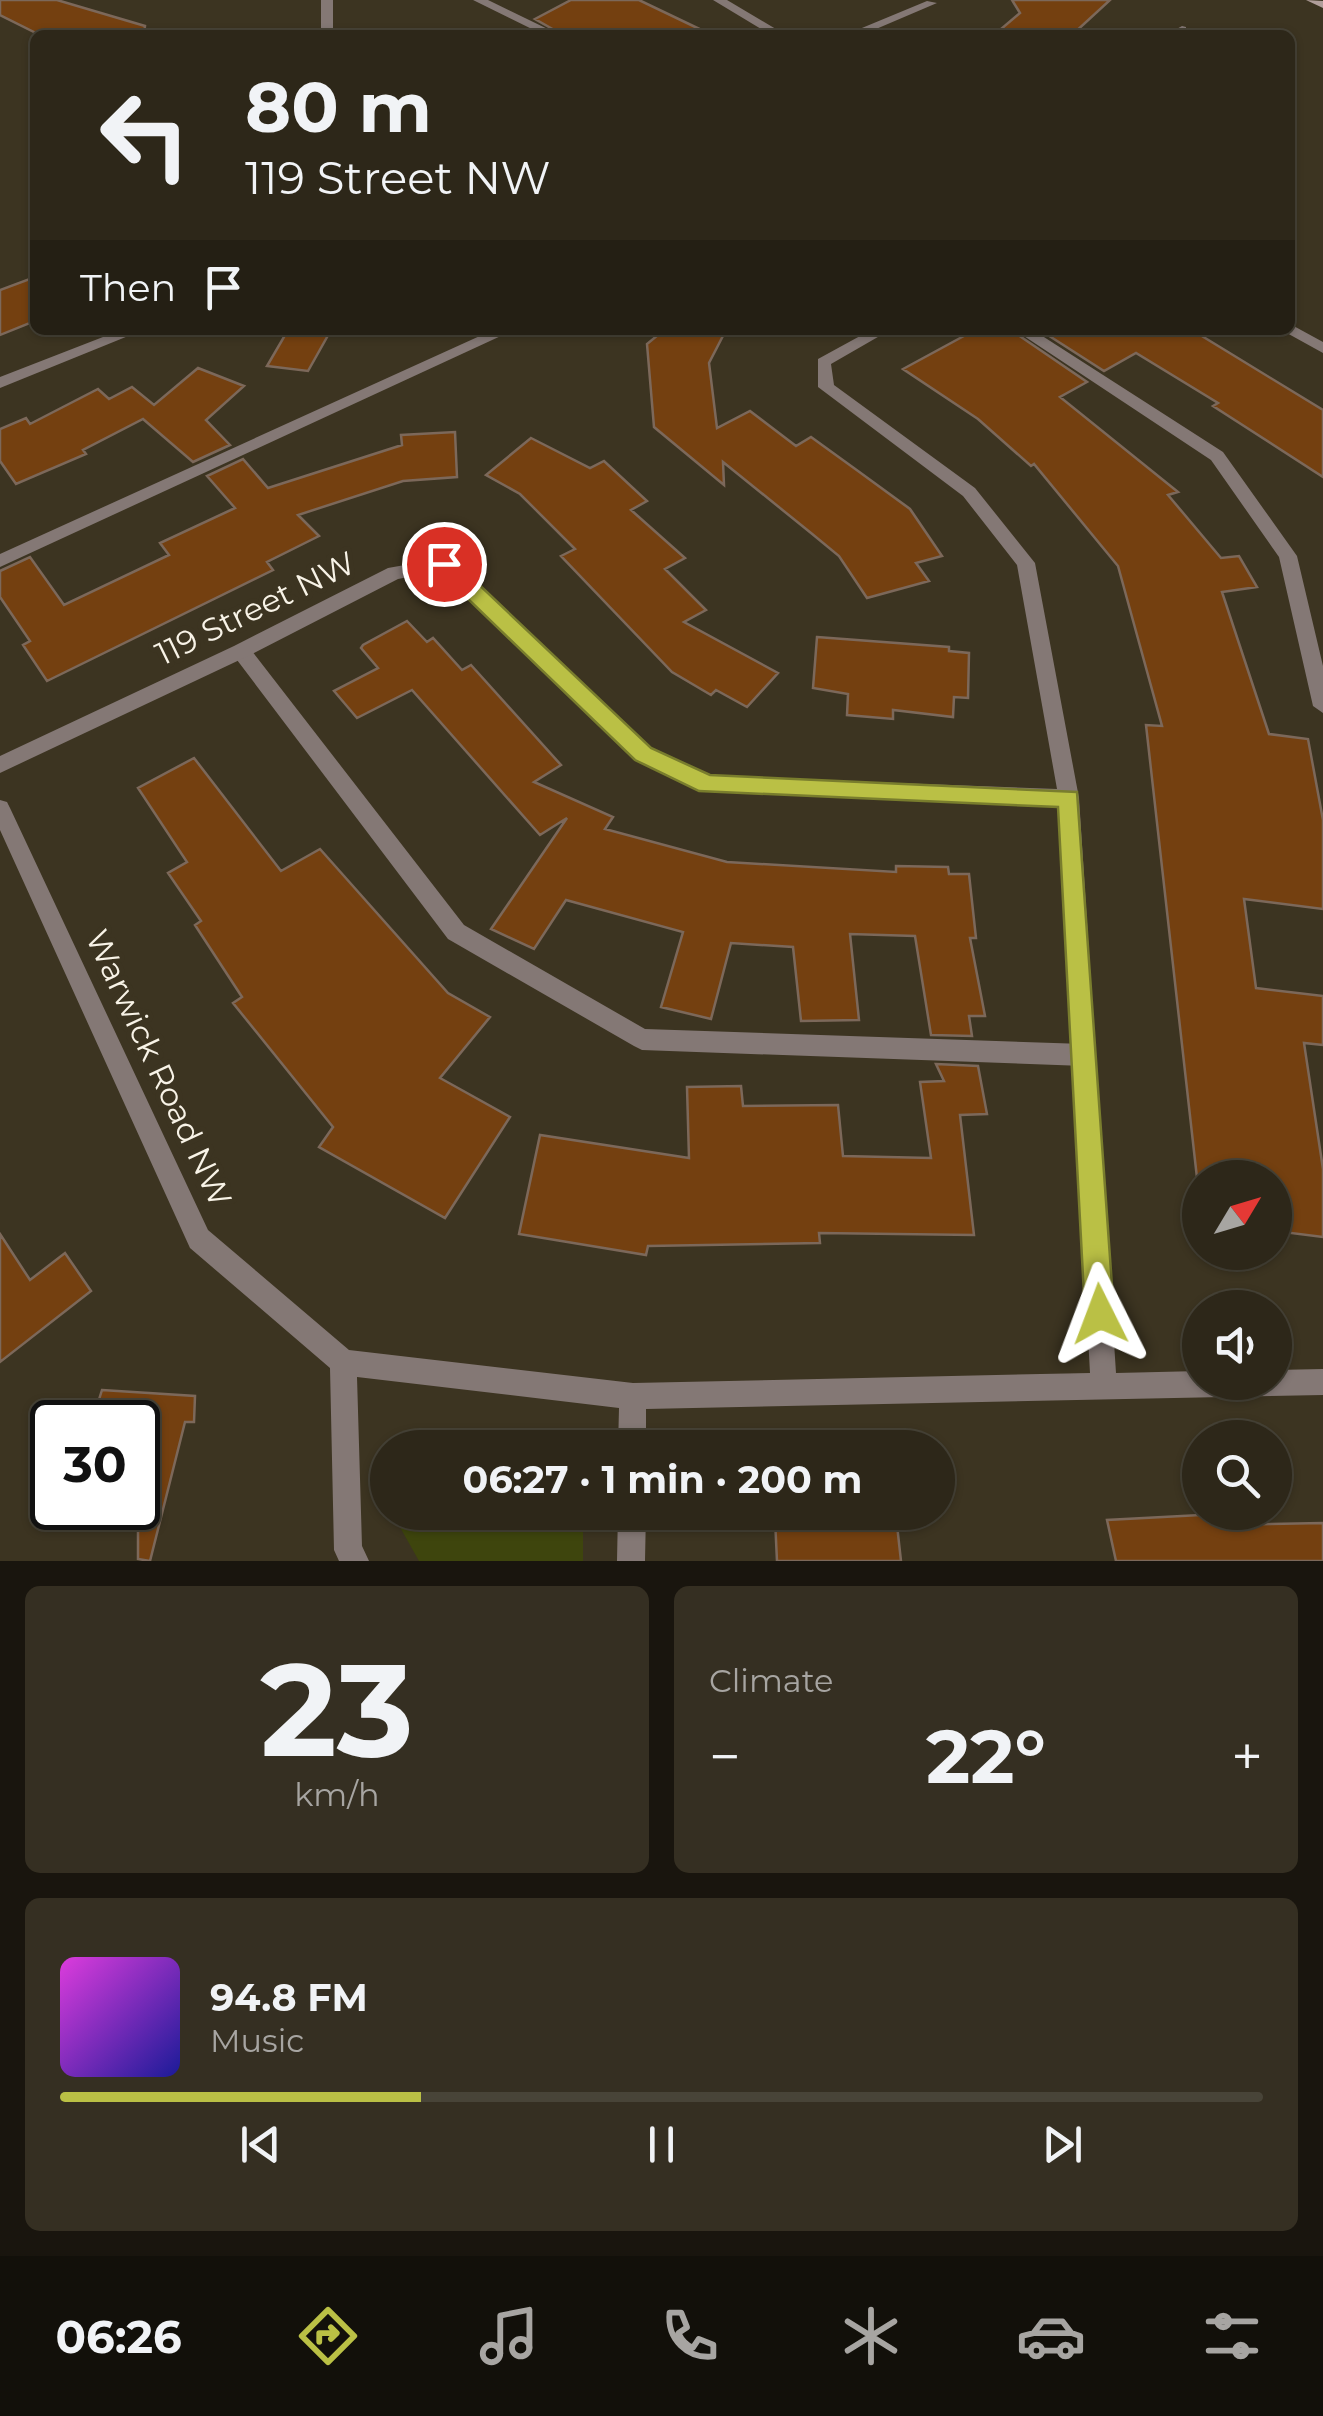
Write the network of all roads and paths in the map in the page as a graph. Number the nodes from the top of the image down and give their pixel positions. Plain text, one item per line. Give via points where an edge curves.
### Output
1 (327, 0) edge
2 (479, 0) edge
3 (719, 0) edge
4 (1312, 0) edge
5 (932, 3) dead end
6 (1323, 5) edge
7 (327, 30) edge
8 (543, 30) edge
9 (771, 30) edge
10 (864, 30) edge
11 (1295, 332) edge
12 (122, 335) edge
13 (495, 335) edge
14 (873, 335) edge
15 (1031, 335) edge
16 (1323, 348) edge
17 (0, 383) edge
18 (0, 562) edge
19 (242, 650) junction
20 (1323, 706) edge
21 (0, 765) edge
22 (1069, 798) junction
23 (0, 808) edge
24 (1084, 1055) junction
25 (343, 1362) junction
26 (1323, 1382) edge
27 (1104, 1388) junction
28 (632, 1396) junction
29 (632, 1430) edge
30 (632, 1530) edge
31 (355, 1561) edge
32 (631, 1561) edge

1 - 7 street
2 - 8 street
3 - 9 street
4 - 6 main road
5 - 10 street
11 - 16 street
12 - 17 street
13 - 18 street
14 - 22 street via 823,362 826,387 969,492 1026,563
15 - 20 street via 1216,456 1288,556
19 - 21 street, 119 Street NW
19 - 22 street, 119 Street NW via 394,573 444,564 643,754 707,784
19 - 24 street via 456,932 642,1039
22 - 24 street
23 - 25 street, Warwick Road NW via 199,1239
24 - 27 street
25 - 28 street
25 - 31 street via 348,1550
26 - 27 street
27 - 28 street
28 - 29 street
30 - 32 street

